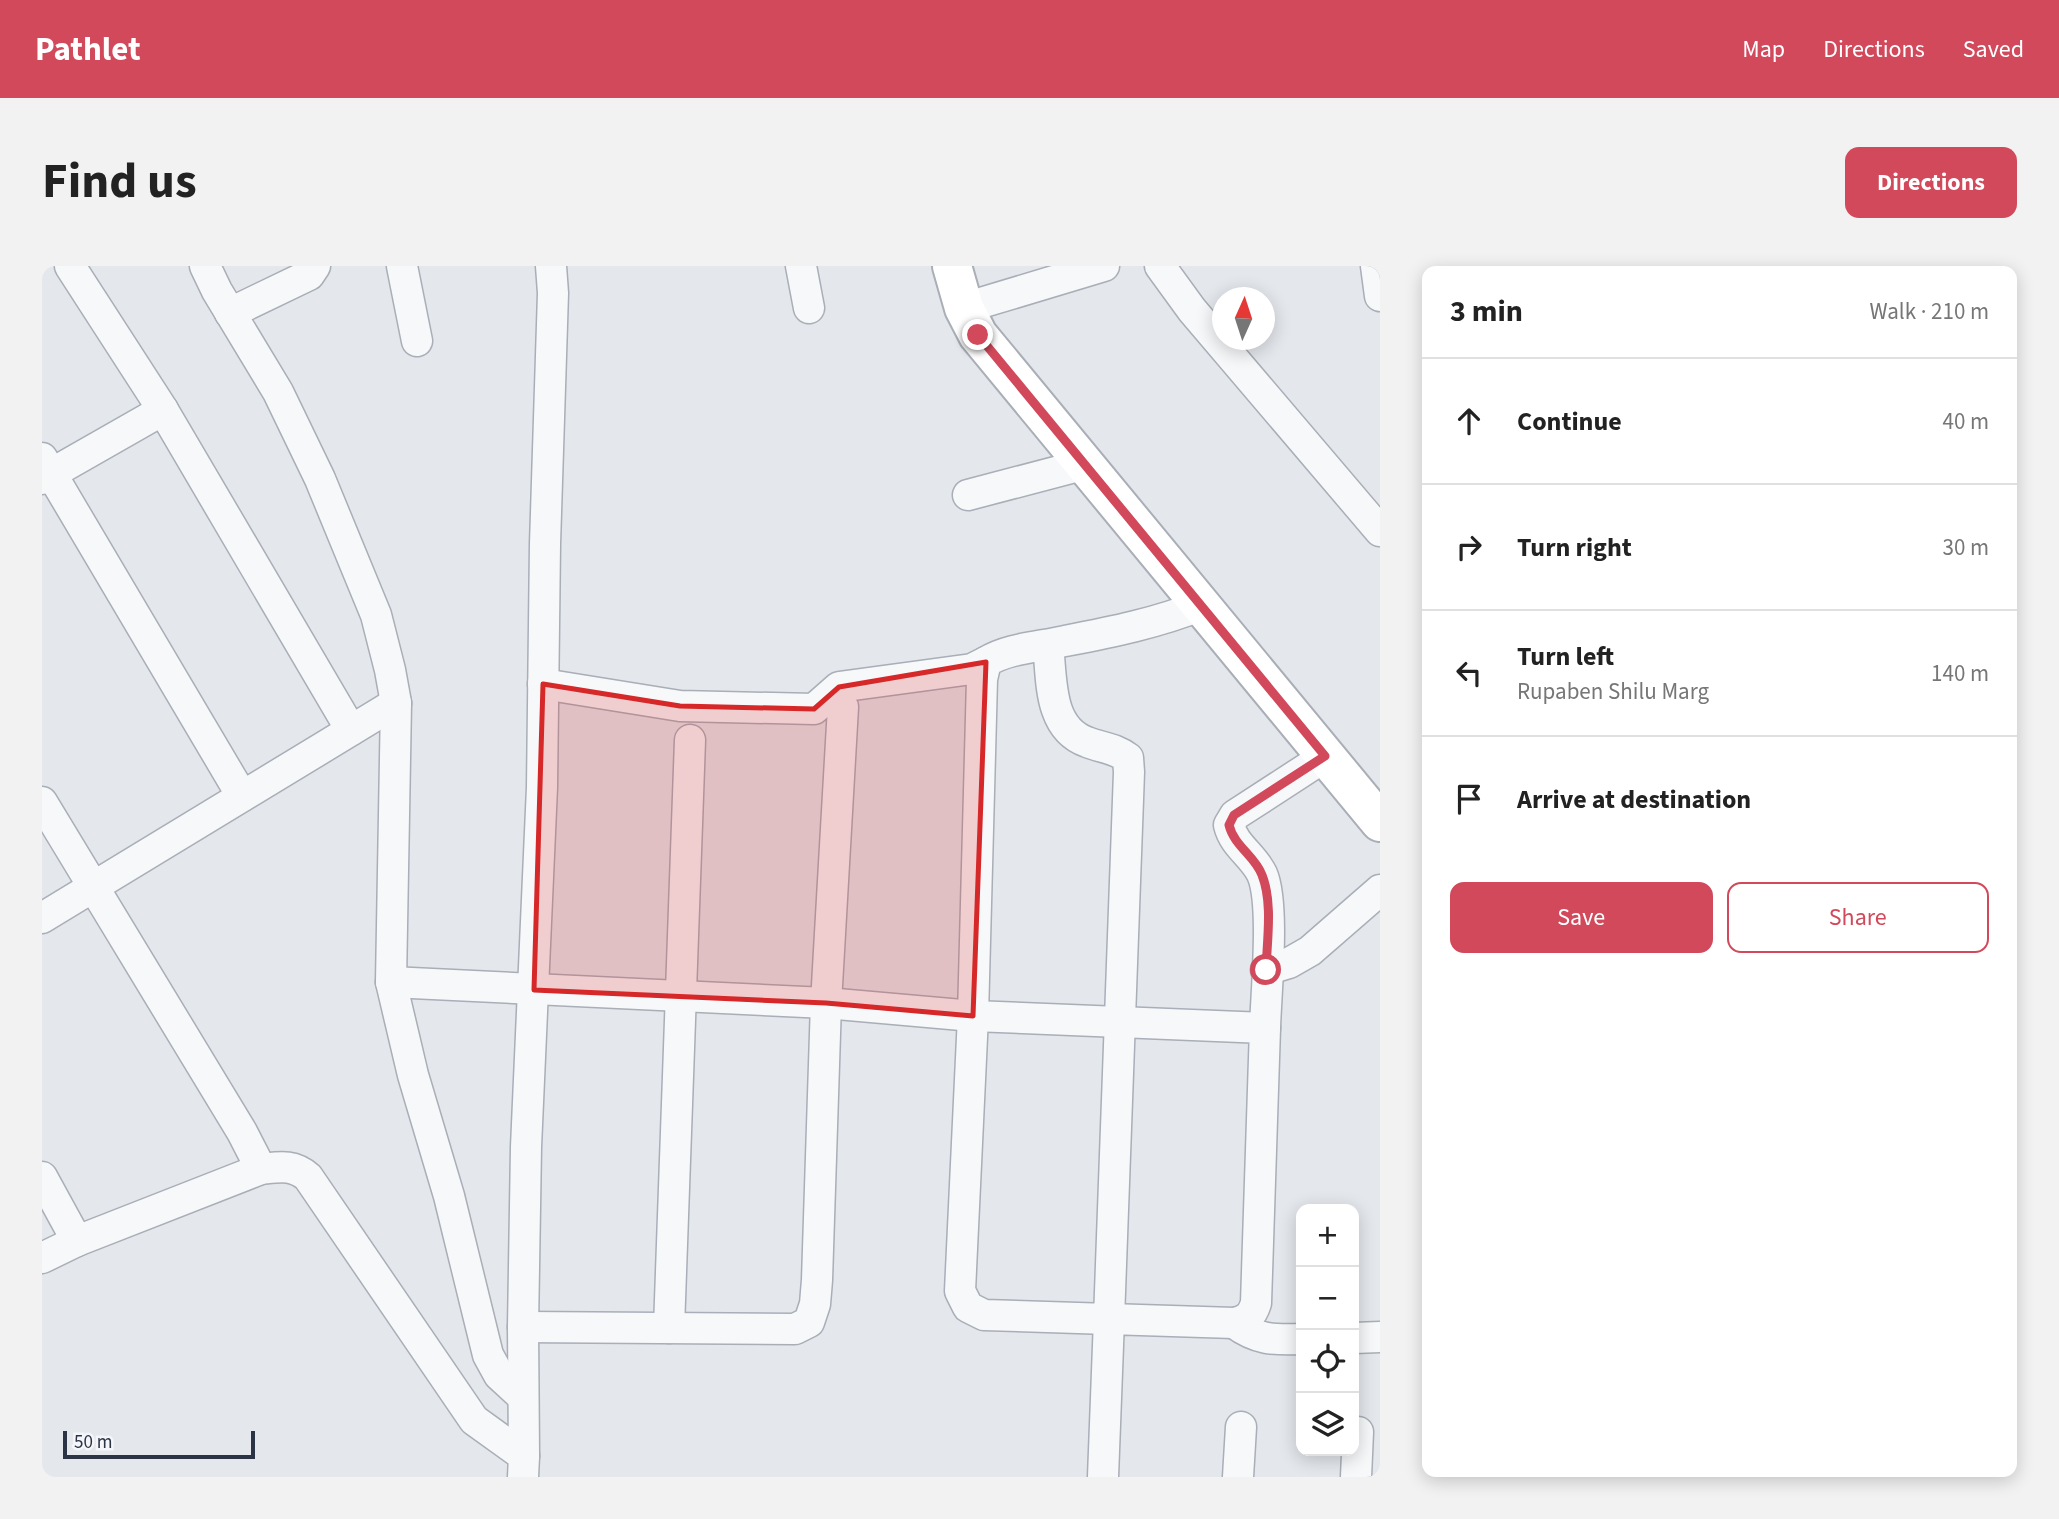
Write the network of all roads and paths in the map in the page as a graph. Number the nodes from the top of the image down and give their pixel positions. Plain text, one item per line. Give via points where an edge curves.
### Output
1 (70, 266) edge
2 (205, 266) edge
3 (315, 266) edge
4 (401, 266) edge
5 (551, 266) edge
6 (801, 266) edge
7 (952, 266) edge
8 (1102, 266) edge
9 (1160, 266) edge
10 (1376, 266) edge
11 (1380, 296) edge
12 (964, 307) junction
13 (809, 308) dead end
14 (230, 313) junction
15 (417, 341) dead end
16 (163, 410) junction
17 (1086, 464) junction
18 (45, 470) edge
19 (968, 495) dead end
20 (1379, 526) edge
21 (1202, 605) junction
22 (1048, 645) junction
23 (986, 662) junction
24 (543, 684) junction
25 (397, 703) junction
26 (843, 707) dead end
27 (351, 730) junction
28 (691, 740) dead end
29 (1325, 756) junction
30 (242, 796) junction
31 (42, 802) edge
32 (1380, 822) edge
33 (93, 886) junction
34 (1380, 890) edge
35 (42, 918) edge
36 (1266, 970) junction
37 (391, 982) junction
38 (534, 990) junction
39 (681, 996) junction
40 (826, 1003) junction
41 (973, 1016) junction
42 (1119, 1020) junction
43 (1265, 1028) junction
44 (261, 1169) junction
45 (42, 1177) edge
46 (78, 1241) junction
47 (42, 1258) edge
48 (1109, 1319) junction
49 (1234, 1323) junction
50 (523, 1327) junction
51 (669, 1328) junction
52 (1380, 1337) edge
53 (1359, 1338) edge
54 (1296, 1339) edge
55 (523, 1397) junction
56 (1241, 1427) dead end
57 (1357, 1456) edge
58 (524, 1466) edge
59 (1103, 1477) edge
60 (1238, 1477) edge
61 (1356, 1477) edge

1 - 16 street
2 - 14 street
3 - 14 street via 309,275
4 - 15 street
5 - 24 street
6 - 13 street
7 - 12 street
8 - 12 street
9 - 20 street via 1192,310
10 - 11 street
12 - 17 street via 978,335
14 - 25 street via 278,393 320,479 376,615
16 - 18 street
16 - 27 street
17 - 19 street
17 - 21 street
18 - 30 street
21 - 22 street via 1144,625
21 - 29 street
22 - 23 street
22 - 42 street via 1055,705 1070,734 1128,758
23 - 24 street via 972,669 839,687 814,709 680,706
23 - 41 street
24 - 38 street
25 - 27 street
25 - 37 street
26 - 40 street
27 - 30 street
28 - 39 street
29 - 32 street
29 - 36 street via 1234,815 1229,825 1232,837 1262,873 1267,895
30 - 33 street
31 - 33 street
33 - 35 street
33 - 44 street
34 - 36 street via 1310,951
36 - 43 street
37 - 38 street
37 - 55 street via 488,1355 499,1375
38 - 39 street
38 - 50 street
39 - 40 street
39 - 51 street
40 - 41 street
40 - 51 street via 817,1280 809,1322 795,1329
41 - 42 street
41 - 48 street via 960,1291 968,1307 984,1315
42 - 43 street
42 - 48 street
43 - 49 street via 1256,1303 1253,1315
44 - 46 street
44 - 58 street via 285,1166 308,1177 474,1420
45 - 46 street
46 - 47 street
48 - 49 street
48 - 59 street
49 - 54 street via 1249,1334 1272,1340
50 - 51 street
50 - 55 street
52 - 53 street
55 - 58 street
56 - 60 street
57 - 61 street

